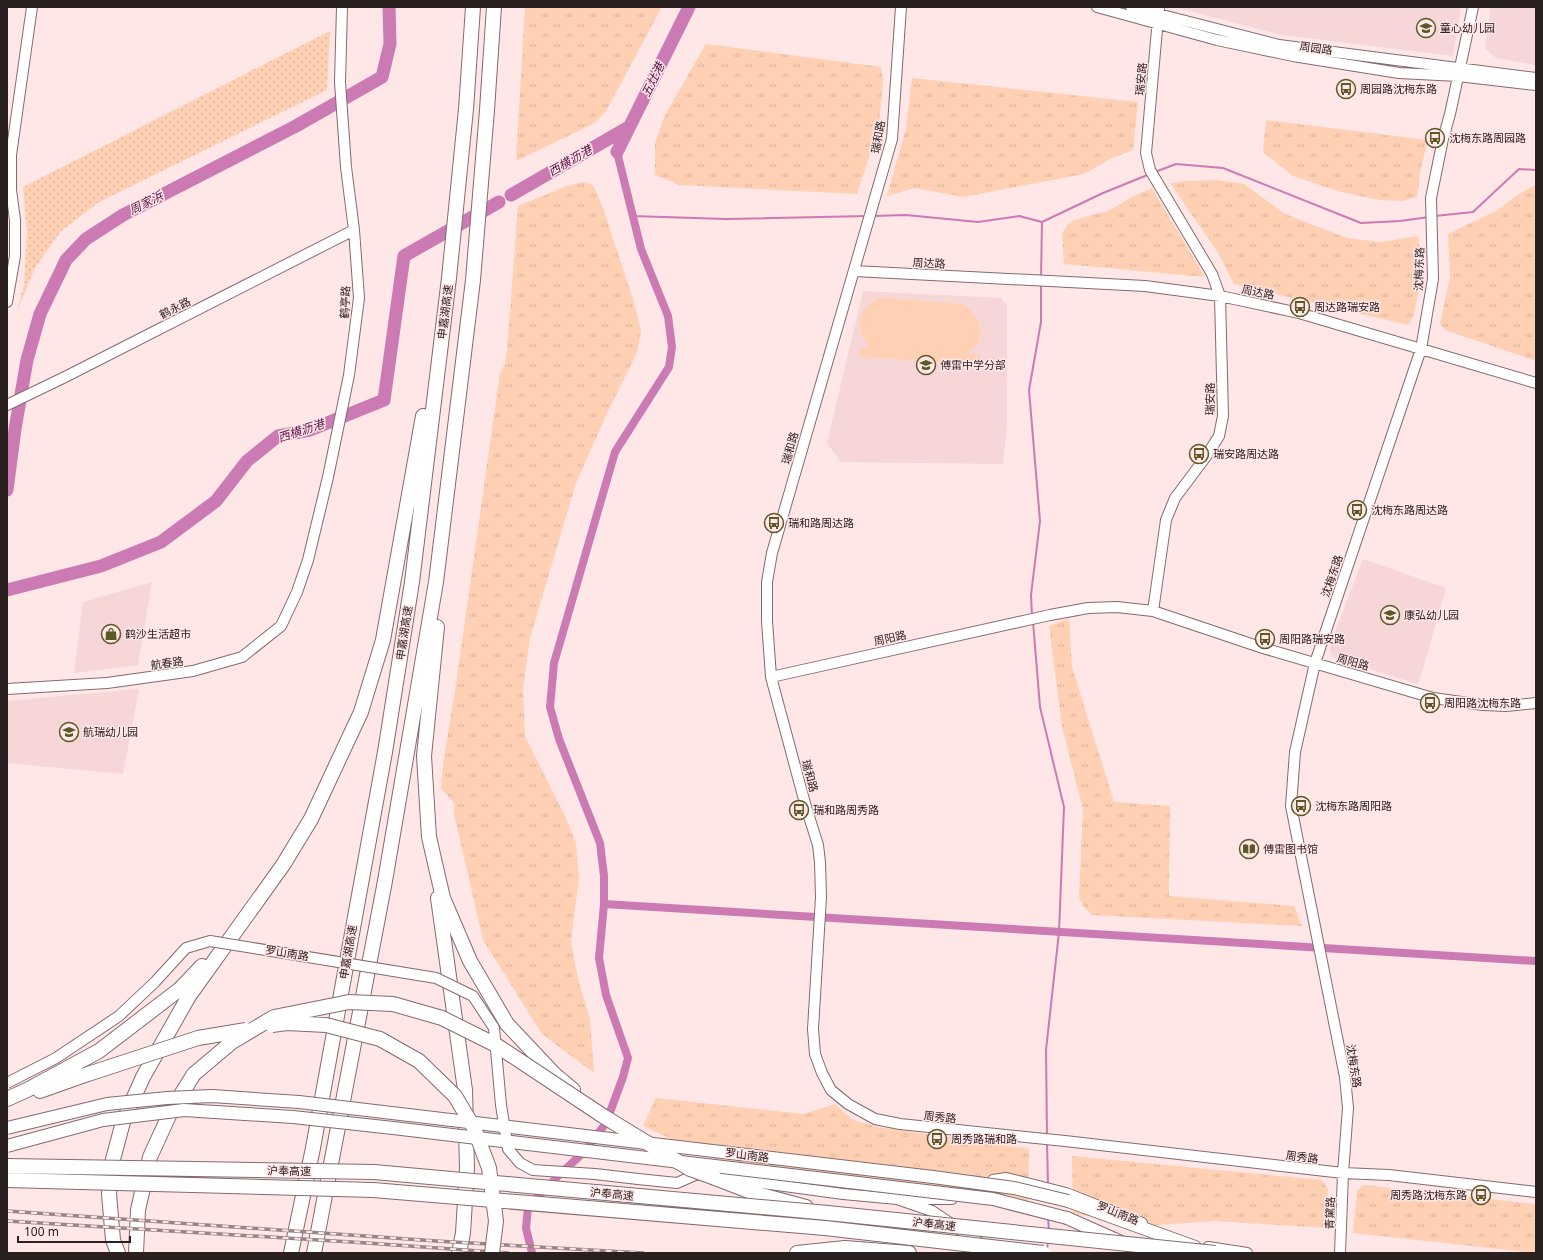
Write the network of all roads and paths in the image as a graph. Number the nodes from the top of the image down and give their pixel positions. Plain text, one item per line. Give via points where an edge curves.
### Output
1 (32, 7) edge
2 (342, 7) edge
3 (473, 7) edge
4 (494, 7) edge
5 (901, 7) edge
6 (1097, 7) edge
7 (1131, 7) edge
8 (1473, 7) edge
9 (1158, 15) edge
10 (1459, 72) junction
11 (1536, 78) edge
12 (1536, 85) edge
13 (354, 230) junction
14 (854, 271) junction
15 (448, 278) junction
16 (473, 280) junction
17 (1220, 296) junction
18 (7, 302) edge
19 (1421, 349) junction
20 (1536, 383) edge
21 (7, 405) edge
22 (297, 592) joint
23 (1153, 611) junction
24 (1315, 663) junction
25 (771, 677) junction
26 (7, 689) edge
27 (1536, 703) edge
28 (429, 837) junction
29 (249, 911) junction
30 (7, 1083) edge
31 (7, 1099) edge
32 (7, 1102) edge
33 (848, 1104) joint
34 (603, 1116) junction
35 (7, 1128) edge
36 (7, 1146) edge
37 (7, 1166) edge
38 (1343, 1174) junction
39 (7, 1180) edge
40 (1536, 1192) edge
41 (897, 1199) junction
42 (828, 1213) junction
43 (118, 1253) edge
44 (136, 1253) edge
45 (291, 1253) edge
46 (314, 1253) edge
47 (459, 1253) edge
48 (492, 1253) edge
49 (797, 1253) edge
50 (909, 1253) edge
51 (994, 1253) edge
52 (1043, 1253) edge
53 (1146, 1253) edge
54 (1215, 1253) edge
55 (1218, 1253) edge
56 (1247, 1253) edge
57 (1340, 1253) edge

1 - 18 street via 11,155 16,256
2 - 13 street, 鹤亭路 via 340,82 346,167
3 - 15 highway, 申嘉湖高速 via 466,109
4 - 16 highway, 申嘉湖高速
5 - 14 street, 瑞和路 via 892,139
6 - 9 street, 周园路
7 - 9 street, 周园路
8 - 10 street
9 - 10 street, 周园路 via 1218,40 1293,56 1399,73
9 - 17 street, 瑞安路 via 1146,153 1150,170 1212,274
10 - 11 street, 周园路
10 - 12 street, 周园路
10 - 19 street, 沈梅东路 via 1431,198 1433,279
13 - 21 street, 鹤永路 via 65,378
13 - 22 street, 鹤亭路 via 359,298 349,375 308,560
14 - 17 street, 周达路 via 1145,286
14 - 25 street, 瑞和路 via 772,553 767,582
15 - 29 highway via 383,640 361,712 311,819 283,865
15 - 45 highway, 申嘉湖高速 via 412,582 385,752
16 - 28 highway via 424,756
16 - 46 highway, 申嘉湖高速 via 436,582 385,882
17 - 19 street, 周达路 via 1299,313
17 - 23 street, 瑞安路 via 1223,416 1219,436 1175,498 1166,520
19 - 20 street, 周达路
19 - 24 street, 沈梅东路
22 - 26 street, 航春路 via 281,626 242,657 185,673 107,683
23 - 24 street, 周阳路
23 - 25 street, 周阳路 via 1117,607 1088,608 1014,622
24 - 27 street, 周阳路 via 1433,698 1506,706
24 - 38 street, 沈梅东路 via 1295,752 1291,806 1345,1077 1348,1108
25 - 33 street, 瑞和路 via 818,846 821,897 813,1029 815,1054 830,1090
28 - 34 highway, bridge via 443,898 470,961 507,1024 555,1075
28 - 47 highway via 465,1090 467,1168 463,1233
29 - 31 highway via 212,956 180,989 99,1051
29 - 43 highway via 189,996 143,1077 123,1122 112,1163 109,1194 113,1240
30 - 41 street, 罗山南路, bridge via 56,1058 119,1016 186,948 210,941 436,978 473,996 494,1028 508,1149 520,1163 533,1170 677,1183 695,1175 718,1172 747,1181
32 - 48 highway, bridge via 107,1067 205,1037 287,1023 326,1025 380,1039 419,1061 455,1096 474,1128 489,1168 496,1221
33 - 38 street, 周秀路 via 875,1119 937,1129 1065,1141
34 - 42 highway, bridge via 690,1169 754,1193
34 - 44 highway, bridge via 496,1045 442,1018 393,1004 349,1002 274,1017 232,1042 194,1074 172,1109 150,1157 138,1210
35 - 55 main road, 罗山南路, bridge via 107,1104 167,1098 212,1096 283,1101 1014,1188 1068,1201 1189,1246
36 - 53 main road, 罗山南路, bridge via 103,1120 184,1110 293,1117 993,1199 1067,1218
37 - 42 highway, 沪奉高速, bridge via 374,1172
38 - 40 street, 周秀路 via 1390,1175
38 - 57 street, 青黛路
39 - 52 highway, 沪奉高速, bridge via 372,1190 825,1228
41 - 51 street, 罗山南路 via 932,1210
41 - 56 street, 罗山南路 via 956,1198 983,1192 993,1180 1006,1178 1066,1193 1194,1244
42 - 54 highway, 沪奉高速, bridge
49 - 50 highway via 845,1248

